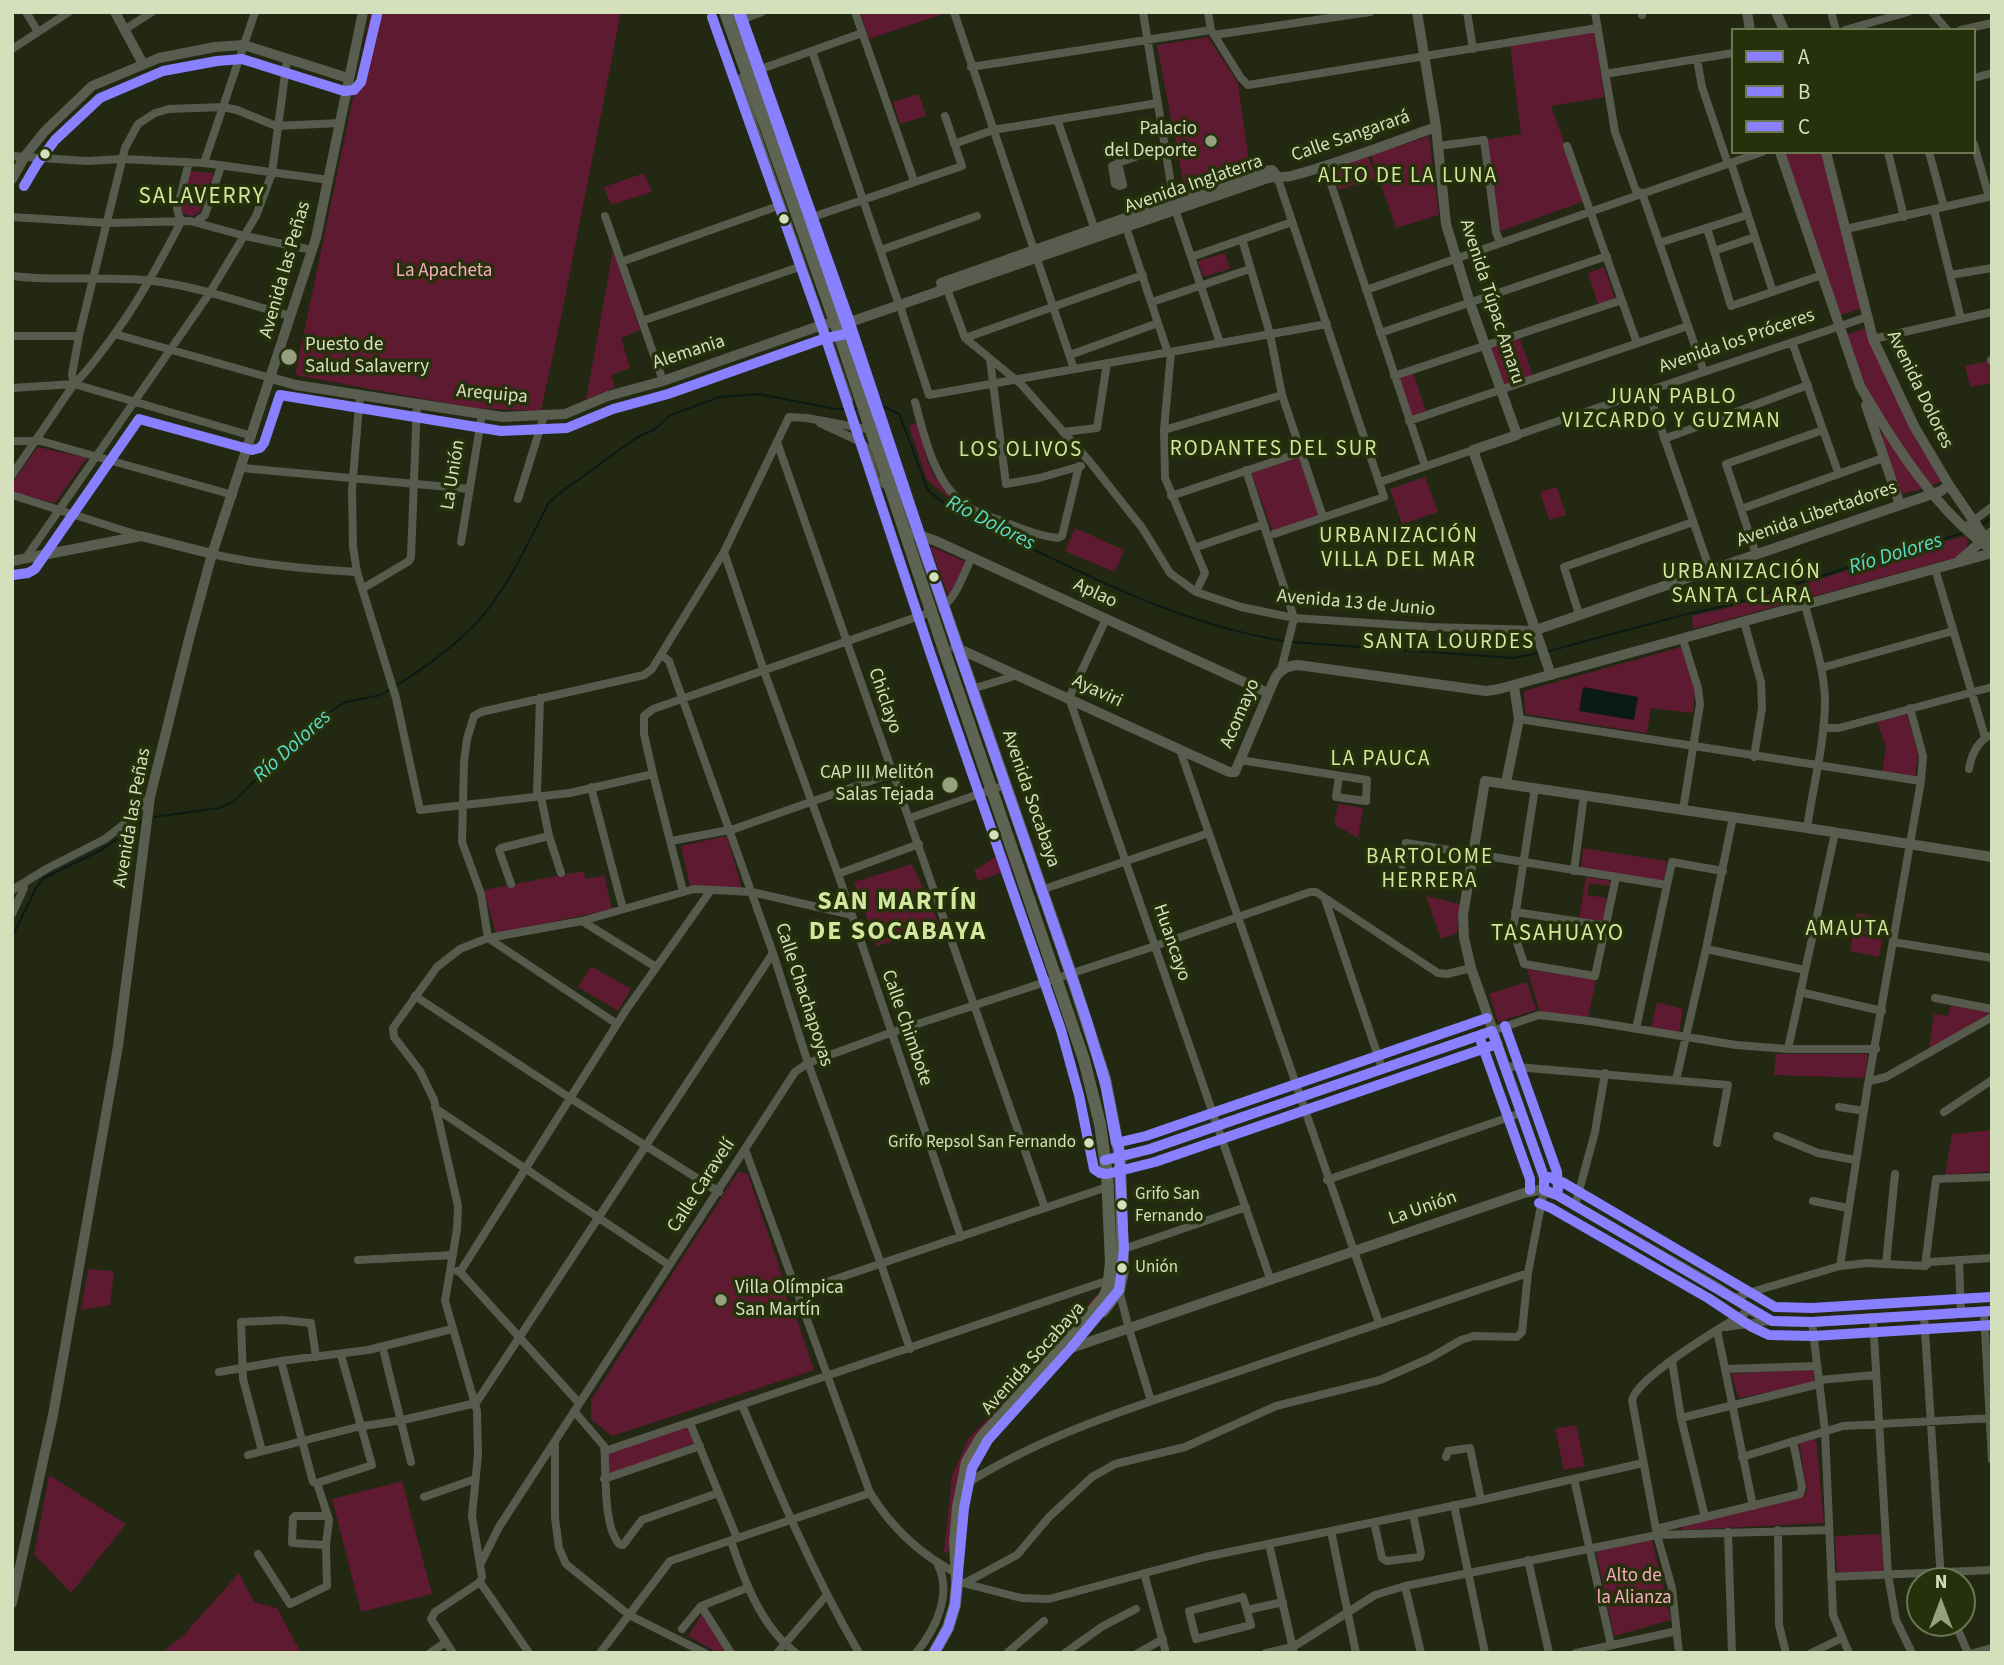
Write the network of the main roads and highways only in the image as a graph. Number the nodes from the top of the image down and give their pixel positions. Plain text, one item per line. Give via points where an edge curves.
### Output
1 (725, 12) edge
2 (740, 16) edge
3 (752, 72) junction
4 (835, 322) junction
5 (873, 422) junction
6 (937, 609) junction
7 (950, 648) junction
8 (1114, 1285) junction
9 (1069, 1346) junction
10 (959, 1580) junction
11 (934, 1653) edge

1 - 3 main road, Avenida Socabaya
2 - 3 main road, Avenida Socabaya
3 - 4 main road, Avenida Socabaya
3 - 4 main road, Avenida Socabaya via 810,218
4 - 5 main road, Avenida Socabaya
5 - 6 main road, Avenida Socabaya via 905,532
5 - 6 main road, Avenida Socabaya via 919,534
6 - 7 main road, Avenida Socabaya
7 - 8 main road, Avenida Socabaya via 1093,1092 1108,1187
7 - 8 main road, Avenida Socabaya via 972,689 1105,1079 1119,1157 1124,1249
8 - 9 main road, Avenida Socabaya
9 - 10 main road, Avenida Socabaya via 977,1456 969,1482
9 - 10 main road, Avenida Socabaya via 981,1438 967,1462 954,1554
10 - 11 main road, Avenida Socabaya via 952,1616

